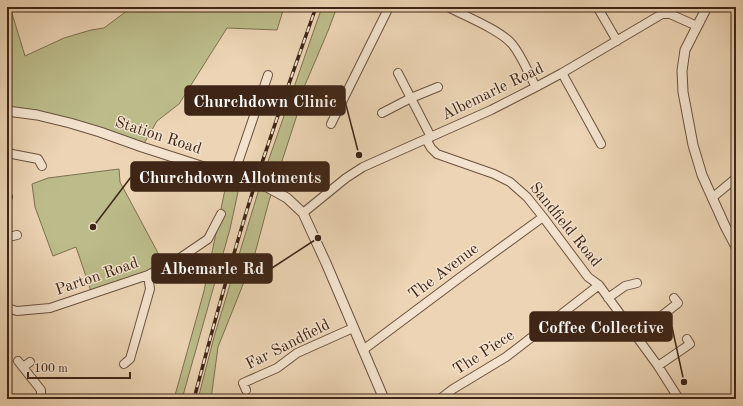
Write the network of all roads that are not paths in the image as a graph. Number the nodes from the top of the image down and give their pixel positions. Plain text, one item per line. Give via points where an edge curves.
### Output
1 (390, 7) edge
2 (448, 7) edge
3 (596, 7) edge
4 (707, 7) edge
5 (697, 26) junction
6 (617, 40) junction
7 (398, 73) dead end
8 (562, 73) junction
9 (268, 74) dead end
10 (438, 87) dead end
11 (536, 87) junction
12 (411, 98) junction
13 (7, 111) edge
14 (382, 113) dead end
15 (331, 124) dead end
16 (429, 138) junction
17 (7, 144) edge
18 (601, 144) dead end
19 (7, 153) edge
20 (39, 159) dead end
21 (237, 178) junction
22 (736, 178) edge
23 (712, 198) junction
24 (303, 212) junction
25 (220, 214) dead end
26 (543, 217) junction
27 (7, 231) edge
28 (17, 235) dead end
29 (736, 247) edge
30 (148, 275) junction
31 (637, 283) dead end
32 (599, 286) junction
33 (608, 298) junction
34 (678, 303) dead end
35 (7, 308) edge
36 (352, 328) junction
37 (636, 336) junction
38 (690, 344) dead end
39 (363, 350) junction
40 (24, 363) dead end
41 (124, 364) dead end
42 (658, 366) junction
43 (246, 390) dead end
44 (41, 399) edge
45 (384, 399) edge
46 (440, 399) edge
47 (679, 399) edge

1 - 15 street
2 - 11 street via 496,32 511,43
3 - 6 street
4 - 5 street
5 - 6 street, Albemarle Road via 670,14 662,14
5 - 23 street via 685,50 683,92 693,145
6 - 8 street, Albemarle Road
7 - 12 street, Sandfield Road
8 - 11 street, Albemarle Road
8 - 18 street
9 - 21 street
10 - 12 street
11 - 16 street, Albemarle Road
12 - 14 street
12 - 16 street, Sandfield Road
13 - 21 street, Station Road via 70,123
16 - 24 street, Albemarle Road via 363,167
16 - 26 street, Sandfield Road via 431,148 438,154 510,182 527,197
17 - 19 street
19 - 20 street
21 - 24 street, Station Road, bridge via 269,188 287,198
22 - 23 street
23 - 29 street
24 - 36 street, Station Road
25 - 30 street, Parton Road via 208,239
26 - 32 street, Sandfield Road via 588,277
26 - 39 street, The Avenue
27 - 28 street via 9,237
30 - 35 street, Parton Road via 50,308 17,311
30 - 41 street via 150,289 130,360
31 - 33 street via 625,286
32 - 33 street, Sandfield Road
32 - 46 street, The Piece via 506,357
33 - 37 street, Sandfield Road
34 - 37 street
36 - 39 street, Station Road
36 - 43 street, Far Sandfield via 297,352 277,368 243,383
37 - 42 street, Sandfield Road
38 - 42 street
39 - 45 street, Station Road
40 - 44 street via 41,390
42 - 47 street, Sandfield Road

